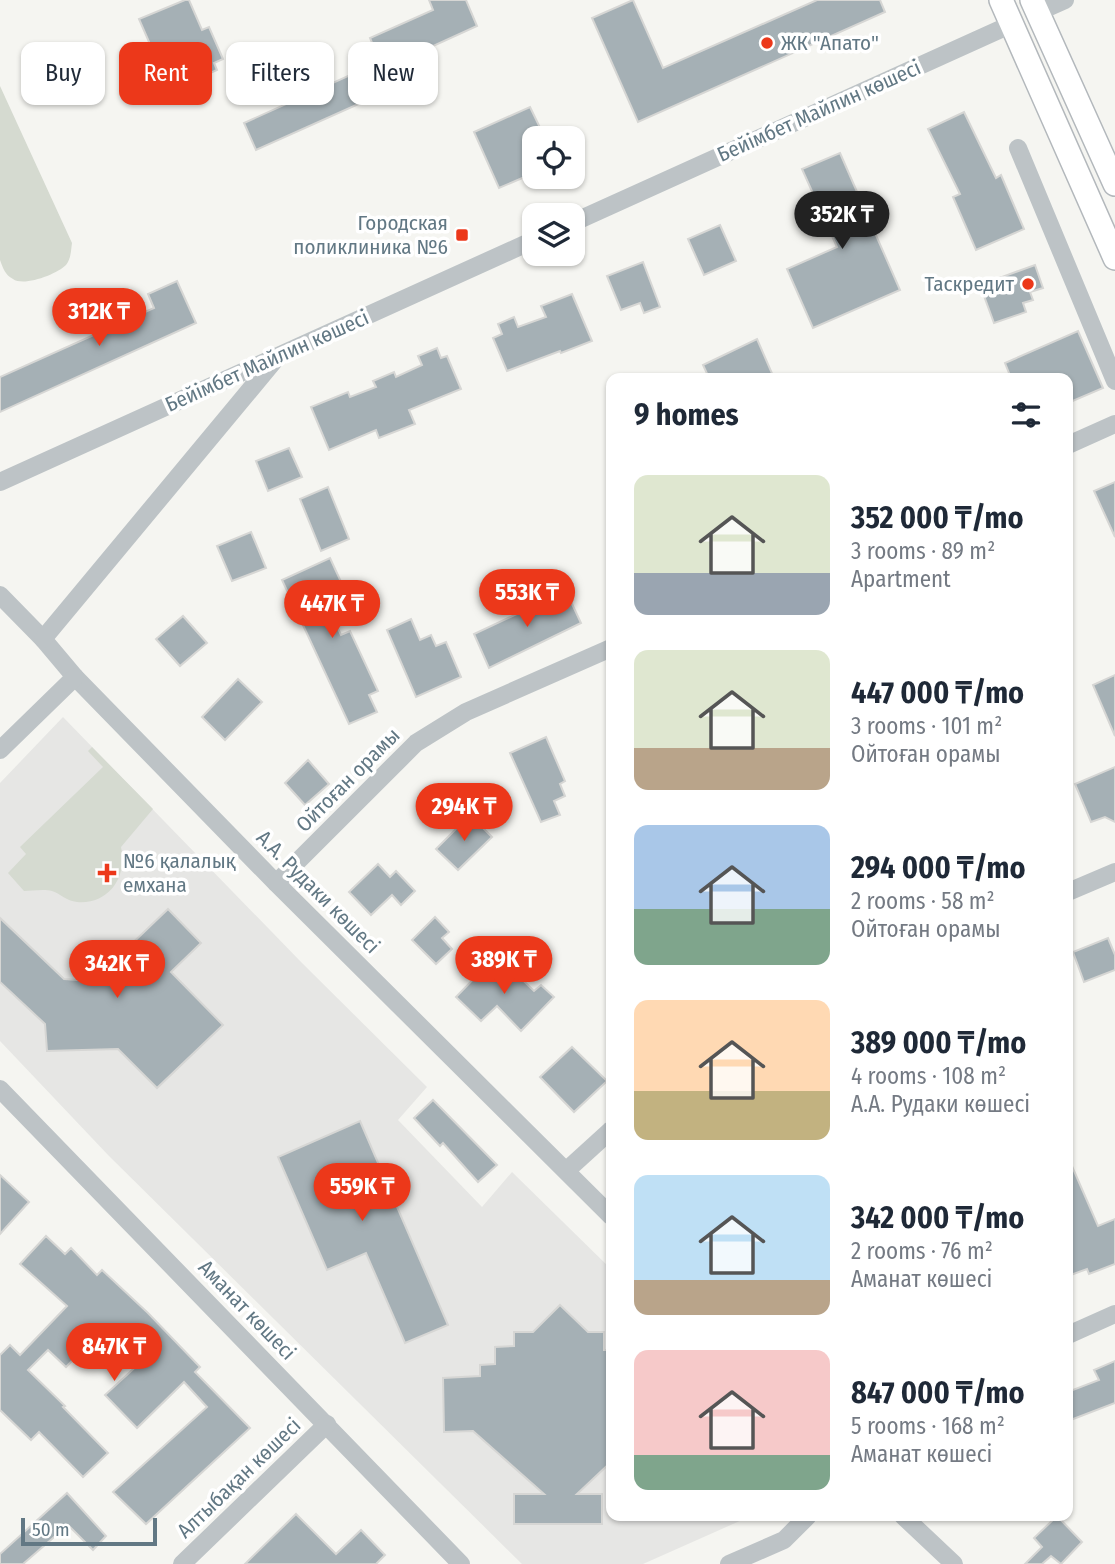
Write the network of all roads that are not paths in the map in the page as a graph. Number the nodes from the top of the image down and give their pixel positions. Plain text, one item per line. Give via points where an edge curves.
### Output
1 (1001, 0) edge
2 (1065, 0) edge
3 (1035, 6) edge
4 (1012, 24) junction
5 (1018, 148) dead end
6 (1115, 184) edge
7 (585, 217) edge
8 (522, 245) edge
9 (1115, 258) edge
10 (279, 356) junction
11 (1115, 382) edge
12 (1115, 424) edge
13 (1073, 443) edge
14 (0, 482) edge
15 (0, 595) edge
16 (43, 639) junction
17 (606, 650) edge
18 (75, 677) junction
19 (0, 750) edge
20 (1115, 872) edge
21 (276, 883) junction
22 (1073, 890) edge
23 (0, 1088) edge
24 (606, 1135) edge
25 (567, 1170) junction
26 (606, 1211) edge
27 (1115, 1314) edge
28 (1073, 1333) edge
29 (327, 1424) junction
30 (803, 1521) edge
31 (908, 1521) edge
32 (182, 1564) edge
33 (461, 1564) edge
34 (729, 1564) edge
35 (954, 1564) edge

1 - 4 main road
2 - 3 street, Бейімбет Майлин көшесі
3 - 4 main road, Бейімбет Майлин көшесі
3 - 6 main road
4 - 7 street, Бейімбет Майлин көшесі
4 - 9 main road
5 - 11 street
8 - 10 street, Бейімбет Майлин көшесі
10 - 14 street, Бейімбет Майлин көшесі
10 - 16 street
12 - 13 street
15 - 16 street, А.А. Рудаки көшесі
16 - 18 street, А.А. Рудаки көшесі
17 - 21 street, Ойтоған орамы via 466,712 416,743
18 - 19 street
18 - 21 street, А.А. Рудаки көшесі
20 - 22 street
21 - 25 street, А.А. Рудаки көшесі
23 - 29 street, Аманат көшесі
24 - 25 street
25 - 26 street, А.А. Рудаки көшесі
27 - 28 street
29 - 32 street, Алтыбақан көшесі
29 - 33 street, Аманат көшесі
30 - 34 street via 784,1540
31 - 35 street

